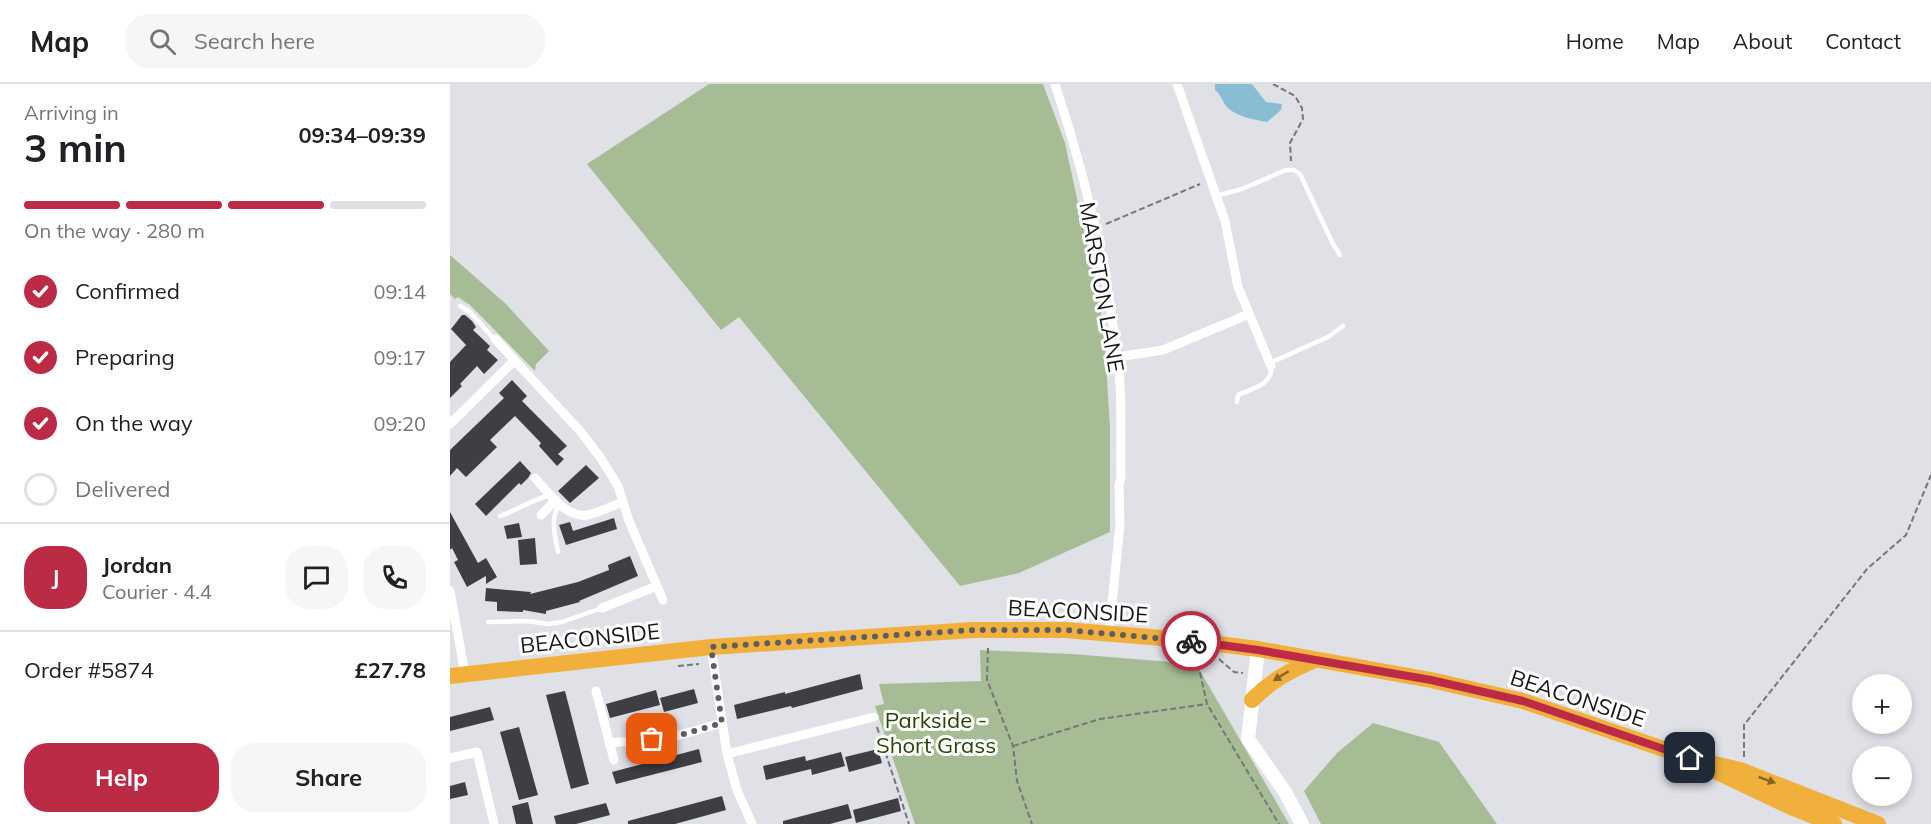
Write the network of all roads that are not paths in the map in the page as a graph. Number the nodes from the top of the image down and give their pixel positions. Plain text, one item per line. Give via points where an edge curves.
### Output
1 (1054, 84) edge
2 (1177, 84) edge
3 (1216, 196) junction
4 (1340, 255) dead end
5 (460, 306) dead end
6 (1249, 314) junction
7 (1342, 326) dead end
8 (495, 339) joint
9 (1118, 357) junction
10 (514, 361) junction
11 (1271, 365) junction
12 (1237, 402) dead end
13 (450, 424) edge
14 (535, 478) dead end
15 (555, 500) junction
16 (624, 502) junction
17 (541, 515) dead end
18 (500, 516) dead end
19 (558, 552) dead end
20 (657, 586) junction
21 (450, 591) edge
22 (663, 600) dead end
23 (602, 608) joint
24 (488, 622) dead end
25 (1109, 633) junction
26 (711, 647) junction
27 (1258, 650) junction
28 (1316, 660) junction
29 (458, 675) edge
30 (596, 691) dead end
31 (1252, 700) junction
32 (874, 717) road end
33 (722, 723) junction
34 (609, 743) junction
35 (727, 753) junction
36 (450, 758) edge
37 (1690, 758) junction
38 (614, 760) dead end
39 (494, 824) edge
40 (752, 824) edge
41 (1302, 824) edge
42 (1834, 824) edge
43 (1878, 824) edge

1 - 9 street, MARSTON LANE via 1073,139 1096,236
2 - 3 street
3 - 4 lane via 1294,170 1300,174
3 - 6 street via 1229,237 1238,287
5 - 8 lane
6 - 9 street via 1163,350
6 - 11 street
7 - 11 lane
8 - 10 street
9 - 25 street, MARSTON LANE via 1120,524
10 - 13 street
10 - 16 street via 580,430 618,486
11 - 12 lane via 1269,381 1238,395
14 - 15 street
15 - 16 street via 578,516
15 - 17 street
15 - 18 lane via 535,500
15 - 19 lane via 553,523
16 - 20 street
20 - 22 street
20 - 23 street
21 - 29 street
23 - 24 lane via 548,624
25 - 26 highway, BEACONSIDE via 974,630
25 - 27 highway, BEACONSIDE
26 - 29 highway, BEACONSIDE
26 - 33 street
27 - 28 highway, BEACONSIDE
27 - 31 street
28 -> 31 highway via 1277,677
28 - 37 highway, BEACONSIDE via 1523,701
30 - 34 street
31 - 41 street via 1248,739
32 - 35 street
33 - 34 street via 673,737
33 - 35 street
34 - 38 street
35 - 40 street
36 - 39 street via 477,752
37 - 42 highway, BEACONSIDE
37 -> 43 highway, BEACONSIDE via 1740,770

